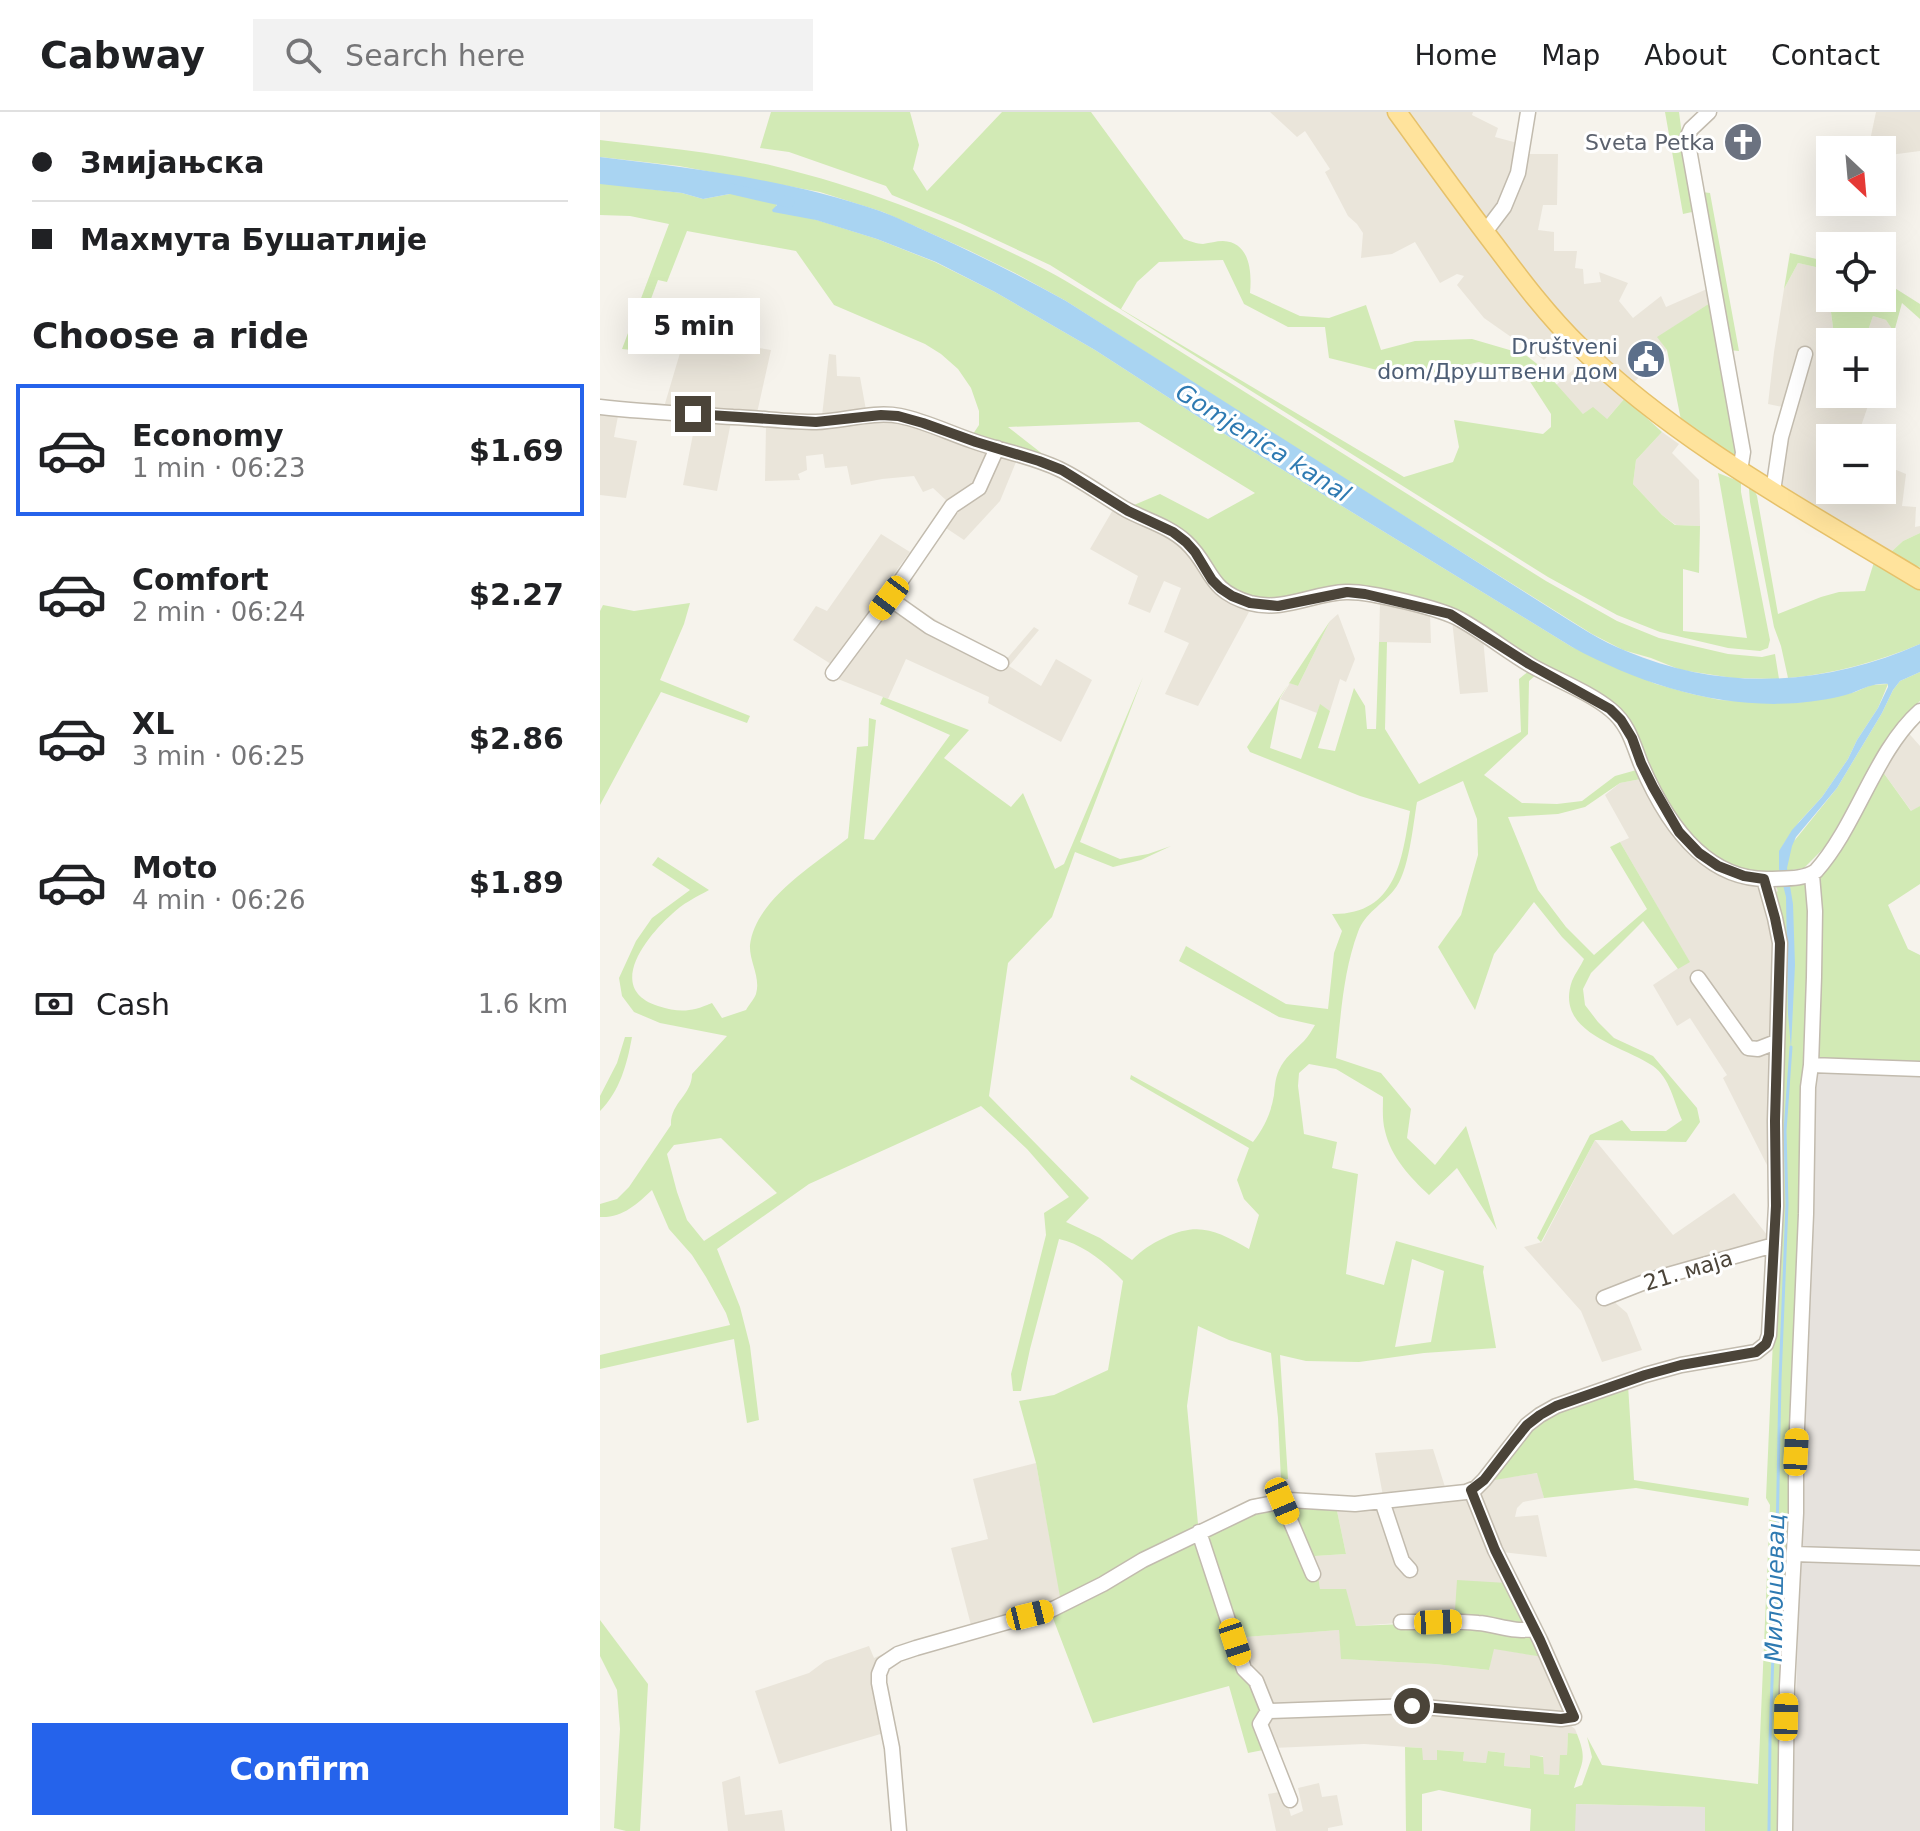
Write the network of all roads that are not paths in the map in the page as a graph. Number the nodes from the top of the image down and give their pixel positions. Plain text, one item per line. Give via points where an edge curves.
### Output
1 (1397, 112) edge
2 (1528, 112) edge
3 (1709, 112) edge
4 (1485, 232) junction
5 (1805, 354) dead end
6 (600, 407) edge
7 (997, 448) junction
8 (1740, 471) junction
9 (1773, 491) junction
10 (1901, 569) junction
11 (1920, 571) edge
12 (1920, 580) edge
13 (889, 598) junction
14 (1001, 663) dead end
15 (833, 673) dead end
16 (1920, 711) edge
17 (1806, 876) junction
18 (1769, 879) junction
19 (1698, 978) dead end
20 (1776, 1042) junction
21 (1811, 1065) junction
22 (1920, 1069) edge
23 (1774, 1245) junction
24 (1604, 1298) dead end
25 (1471, 1490) junction
26 (1282, 1501) junction
27 (1382, 1501) junction
28 (1199, 1532) junction
29 (1794, 1554) junction
30 (1920, 1558) edge
31 (1410, 1570) dead end
32 (1313, 1574) dead end
33 (1401, 1622) dead end
34 (1534, 1628) junction
35 (1268, 1711) junction
36 (1290, 1800) dead end
37 (899, 1831) edge
38 (1785, 1831) edge

1 - 4 main road
2 - 4 street via 1518,173 1504,207
3 - 8 street via 1687,138 1743,452
4 - 8 main road via 1577,344 1648,408
5 - 9 street via 1781,437
6 - 7 street via 816,422 898,416
7 - 13 street via 979,488 952,506
7 - 18 street via 1062,470 1173,532 1220,588 1250,603 1278,606 1347,592 1434,609 1462,620 1610,709 1632,738 1679,832 1718,866
8 - 9 main road
9 - 10 main road
10 - 11 main road
10 - 12 main road
13 - 14 street via 930,627
13 - 15 street
16 - 17 street via 1891,747 1820,866
17 - 18 street
17 - 21 street via 1815,911
18 - 20 street via 1780,943
19 - 20 street via 1748,1048
20 - 23 street
21 - 22 street
21 - 29 street
23 - 24 street, 21. маја
23 - 25 street via 1769,1335 1761,1350 1681,1365 1556,1406 1527,1425
25 - 27 street
25 - 34 street
26 - 27 street
26 - 28 street via 1253,1507
26 - 32 street
27 - 31 street via 1402,1561
28 - 35 street via 1244,1669 1256,1681
28 - 37 street via 1077,1599 898,1654 883,1664 879,1683 892,1748
29 - 30 street
29 - 38 street
33 - 34 street
34 - 35 street via 1574,1717 1412,1706
35 - 36 street via 1260,1724

